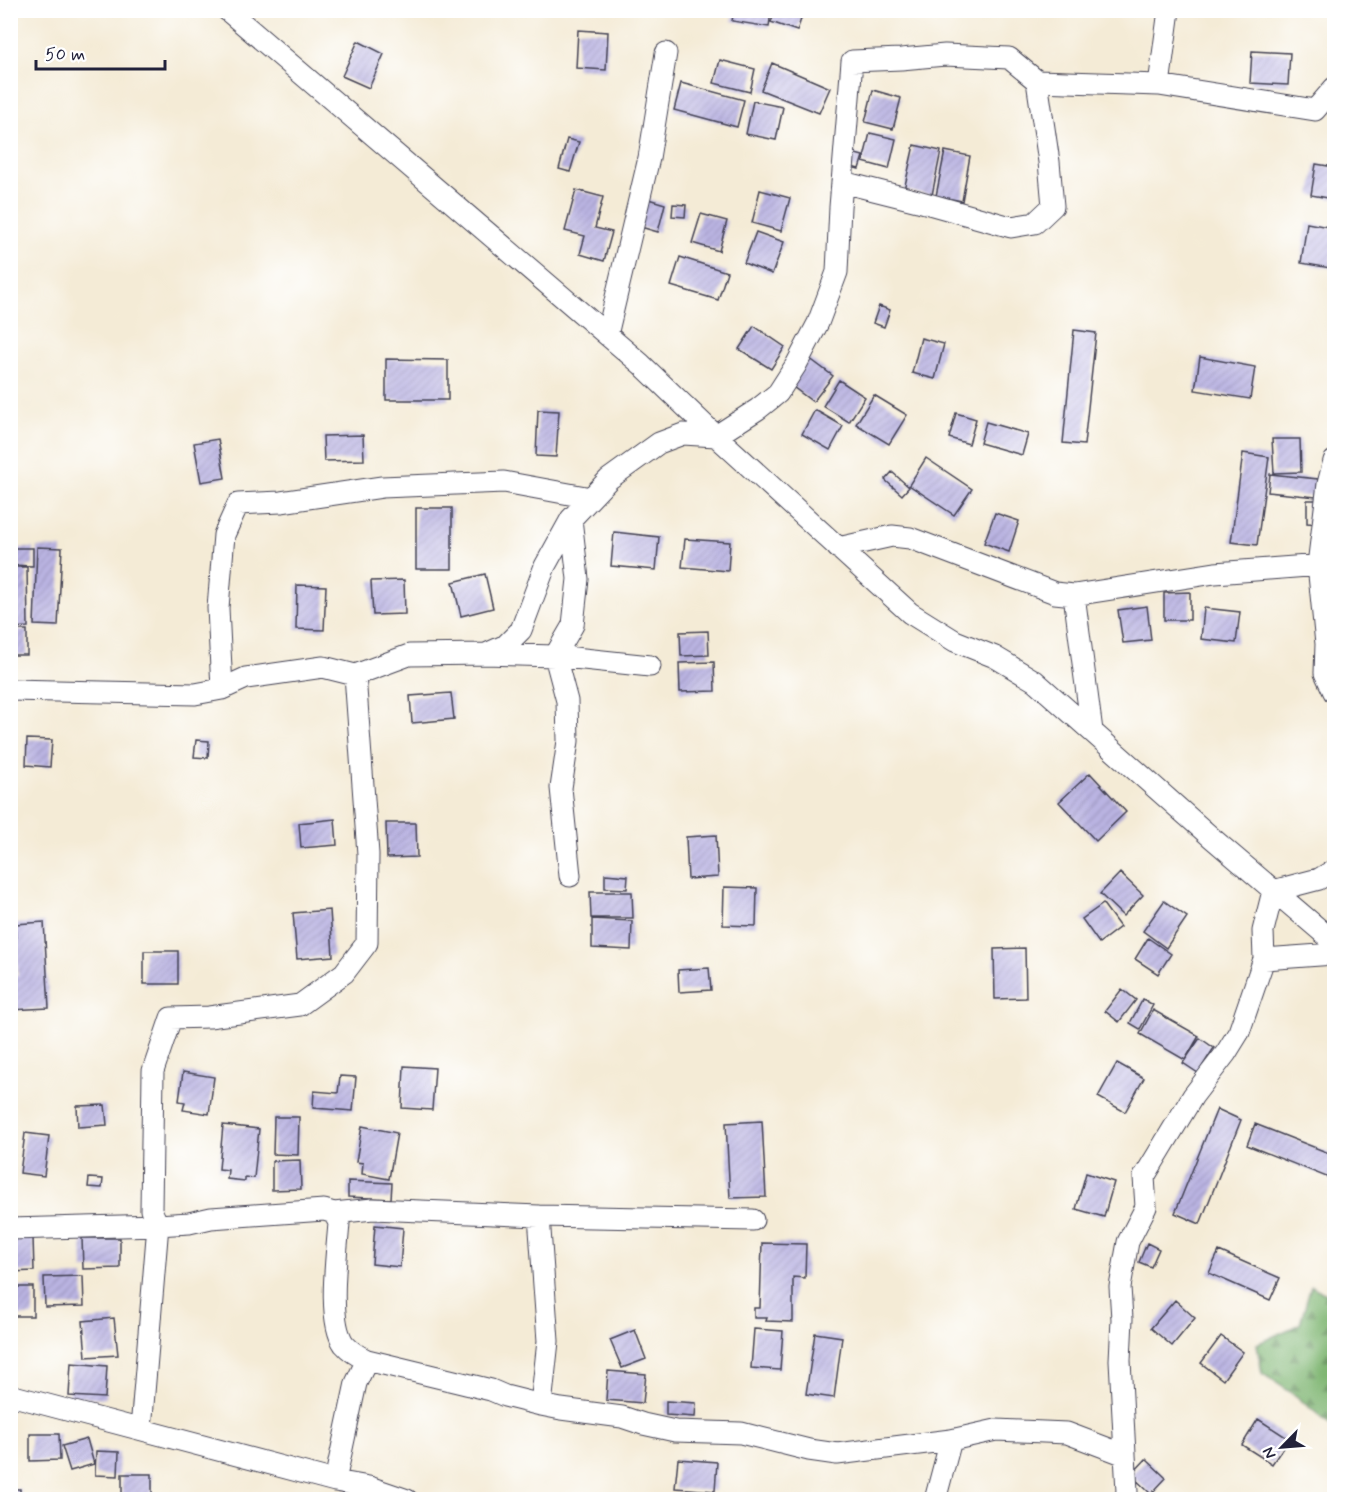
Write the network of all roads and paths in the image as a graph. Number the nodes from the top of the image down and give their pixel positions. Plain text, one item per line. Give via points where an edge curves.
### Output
1 (227, 10) edge
2 (1169, 10) edge
3 (666, 53) dead end
4 (1037, 81) junction
5 (1159, 85) junction
6 (1335, 88) edge
7 (1325, 112) edge
8 (842, 182) junction
9 (607, 335) junction
10 (716, 436) junction
11 (1335, 461) edge
12 (591, 498) junction
13 (571, 519) junction
14 (838, 548) junction
15 (1326, 564) edge
16 (1074, 595) junction
17 (486, 654) junction
18 (555, 656) junction
19 (650, 666) dead end
20 (355, 675) junction
21 (222, 689) junction
22 (10, 690) edge
23 (1335, 692) edge
24 (1092, 731) junction
25 (1335, 870) edge
26 (570, 876) dead end
27 (1273, 891) junction
28 (1335, 942) edge
29 (1335, 954) edge
30 (1264, 959) junction
31 (334, 1213) junction
32 (539, 1216) junction
33 (753, 1220) dead end
34 (158, 1225) junction
35 (10, 1228) edge
36 (367, 1360) junction
37 (10, 1395) edge
38 (542, 1405) junction
39 (141, 1429) junction
40 (951, 1440) junction
41 (1125, 1455) junction
42 (335, 1481) junction
43 (406, 1500) edge
44 (935, 1500) edge
45 (1124, 1500) edge

1 - 9 street
2 - 5 street
3 - 9 street via 649,158
4 - 5 street
4 - 8 street via 1009,58 945,56 852,61
4 - 8 street via 1053,206 1035,223 1011,227
5 - 7 street
6 - 7 street
8 - 10 street via 837,272 818,323 778,393
9 - 10 street
10 - 12 street via 683,434 659,443 609,479
10 - 14 street
11 - 15 street via 1328,484
12 - 13 street
12 - 21 street via 504,482 382,487 238,504 223,545 218,608
13 - 17 street via 546,566 521,630 506,645
13 - 18 street via 578,579 573,625
14 - 16 street via 892,536 910,537 1055,593
14 - 24 street via 910,613 955,641 995,657 1035,681
15 - 16 street via 1215,573
15 - 23 street via 1325,673
16 - 24 street
17 - 18 street
17 - 20 street via 410,655
18 - 19 street
18 - 26 street via 567,701 568,741 561,788
20 - 21 street via 323,667 246,678
20 - 34 street via 368,854 367,943 344,973 300,1005 171,1018 153,1071 151,1210
21 - 22 street via 195,694
24 - 27 street
25 - 27 street via 1319,879
27 - 28 street
27 - 30 street via 1263,931
29 - 30 street
30 - 41 street via 1239,1032 1193,1096 1144,1178 1146,1207 1128,1242 1120,1287
31 - 32 street via 373,1209
31 - 34 street via 324,1210 259,1214
31 - 36 street via 339,1223 336,1325 343,1342
32 - 33 street
32 - 38 street via 548,1341
34 - 35 street
34 - 39 street
36 - 38 street
36 - 42 street via 356,1383
37 - 39 street
38 - 40 street via 622,1417 675,1431 741,1433 837,1454
39 - 42 street
40 - 41 street via 996,1430 1067,1433
40 - 44 street
41 - 45 street
42 - 43 street

